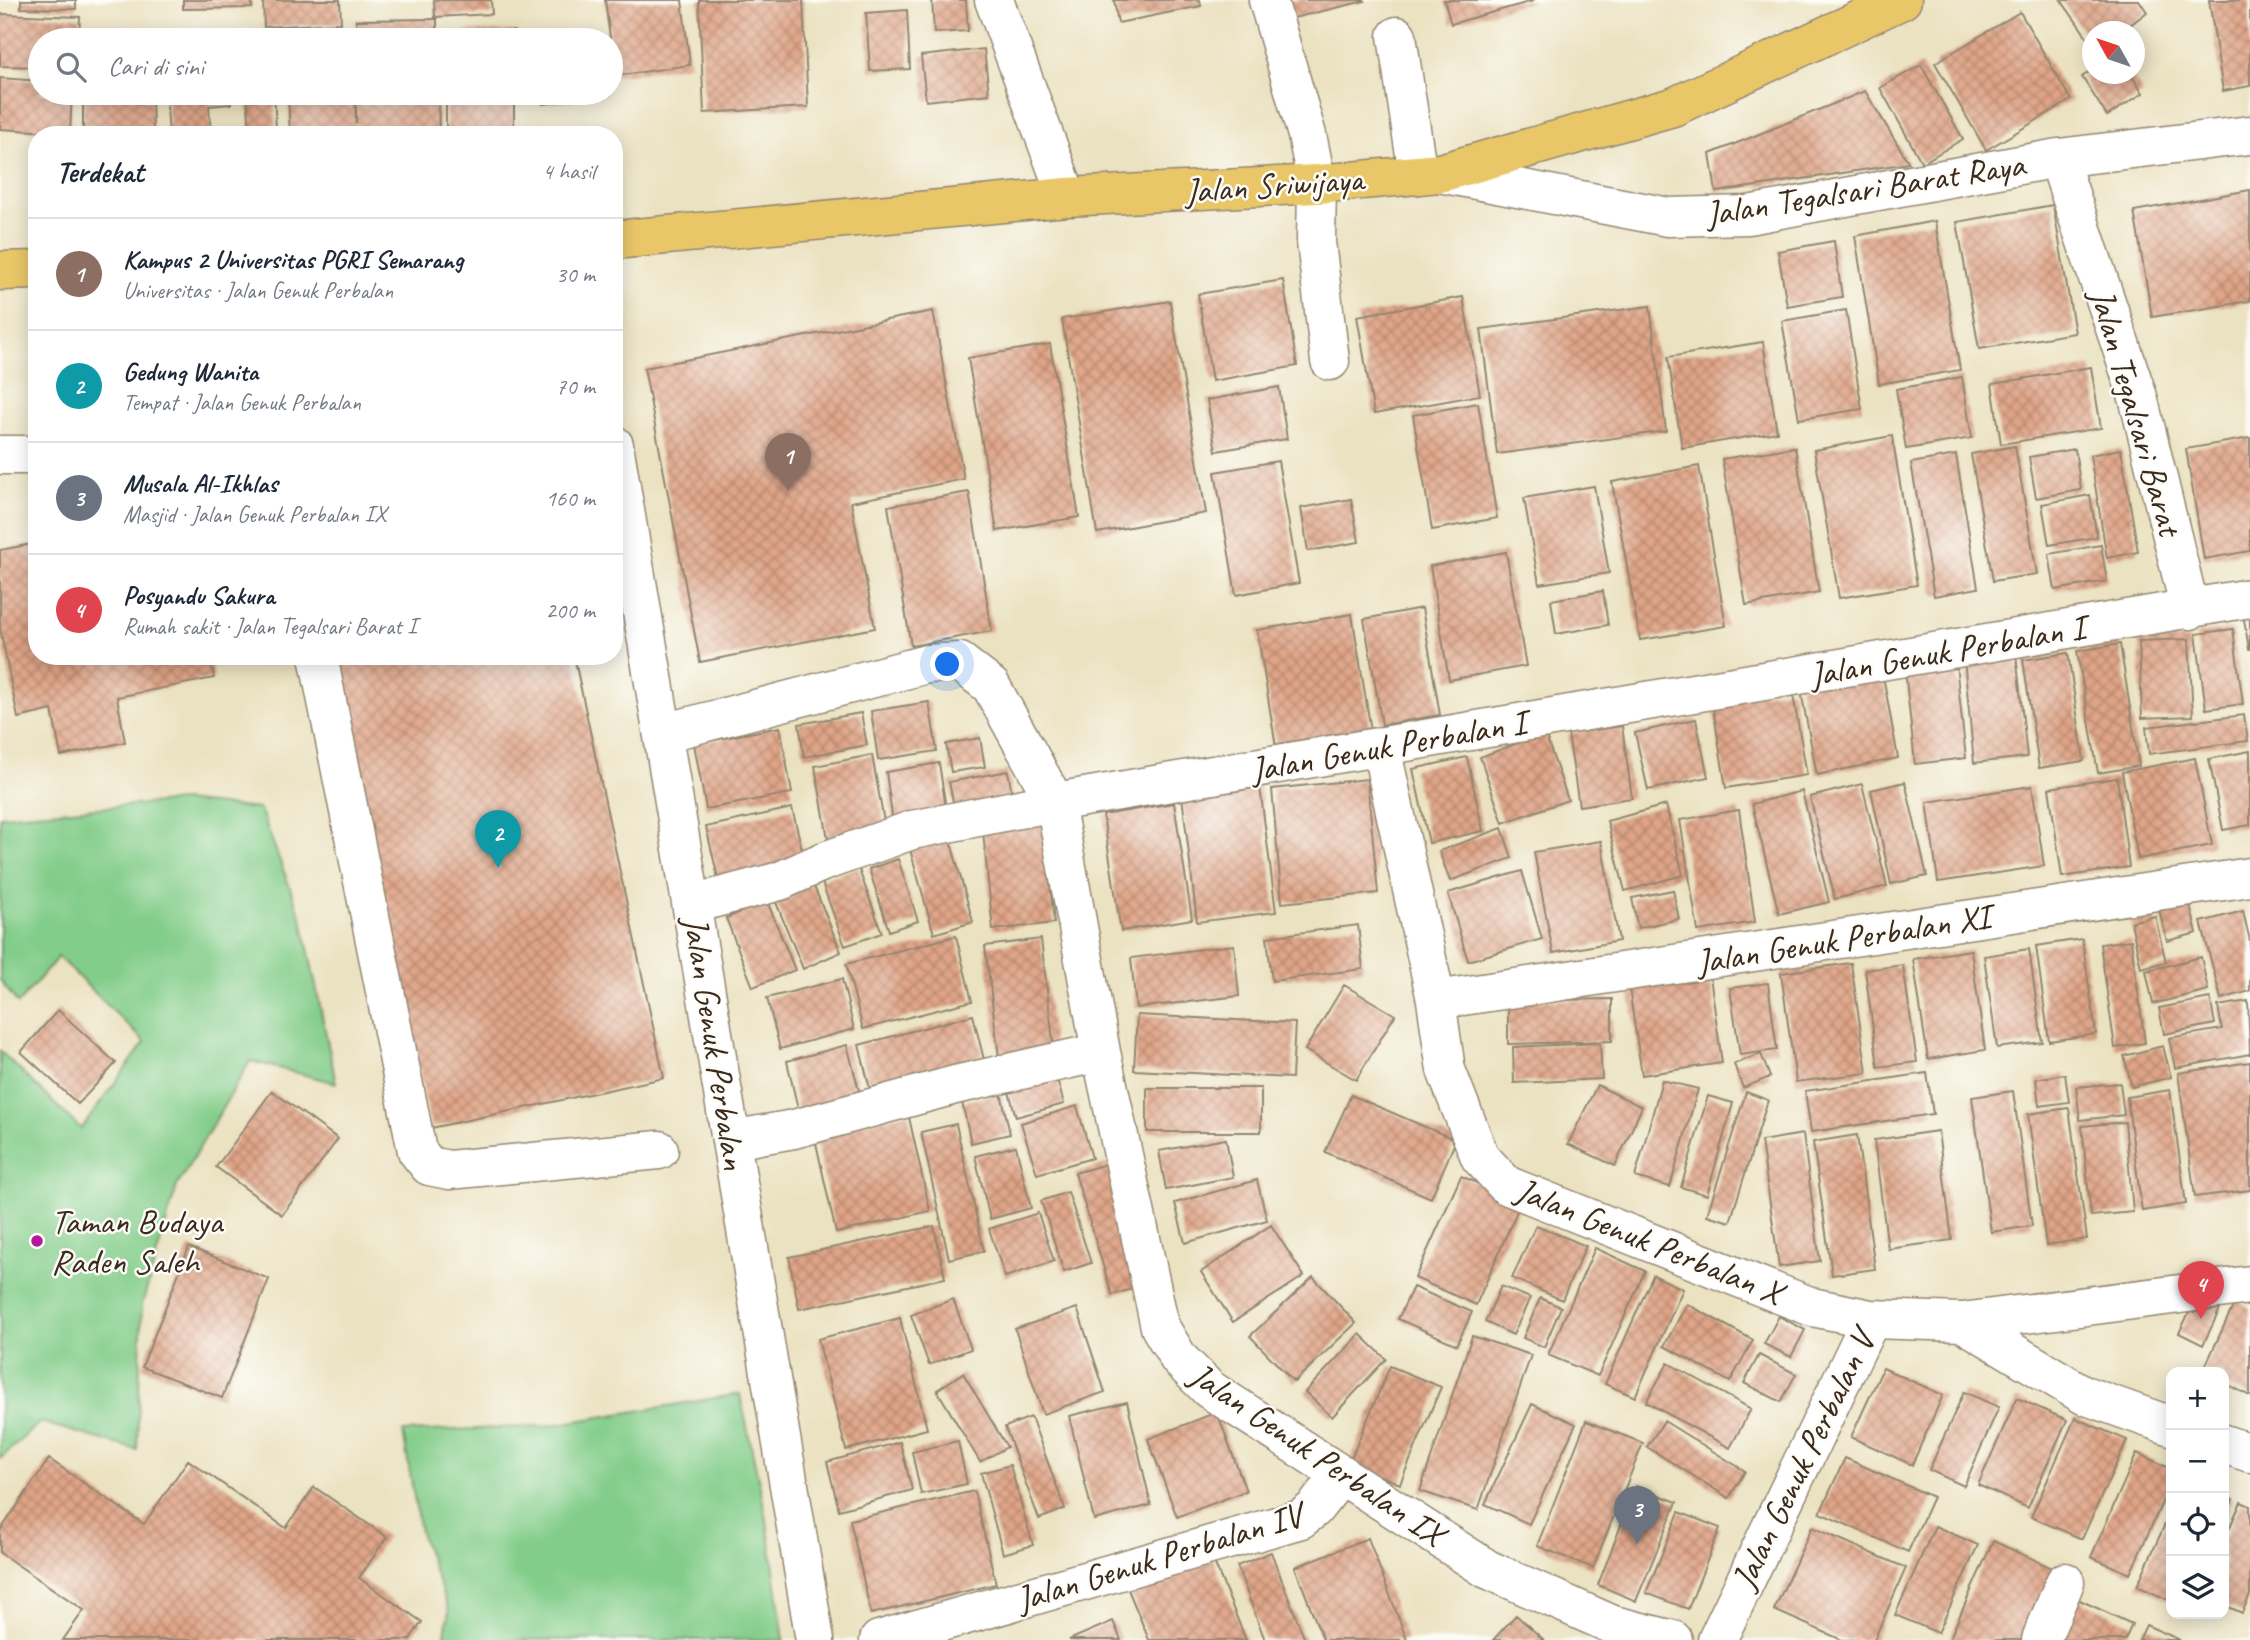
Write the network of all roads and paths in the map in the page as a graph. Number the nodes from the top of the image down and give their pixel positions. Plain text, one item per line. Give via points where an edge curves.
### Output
1 (994, 0) edge
2 (1268, 0) edge
3 (1893, 2) edge
4 (1396, 36) dead end
5 (2250, 135) edge
6 (2058, 158) junction
7 (1429, 174) junction
8 (1317, 184) junction
9 (1067, 197) junction
10 (623, 239) edge
11 (28, 270) edge
12 (0, 271) edge
13 (1330, 361) dead end
14 (0, 455) edge
15 (28, 455) edge
16 (623, 498) edge
17 (2250, 598) edge
18 (2190, 610) junction
19 (320, 665) edge
20 (664, 733) junction
21 (1381, 747) junction
22 (1055, 802) junction
23 (2250, 877) edge
24 (693, 904) junction
25 (1436, 1000) junction
26 (1101, 1052) junction
27 (731, 1140) junction
28 (659, 1150) dead end
29 (2250, 1285) edge
30 (1871, 1319) junction
31 (1962, 1322) junction
32 (2166, 1424) edge
33 (2229, 1446) edge
34 (2250, 1453) edge
35 (1330, 1490) junction
36 (2065, 1582) dead end
37 (815, 1640) edge
38 (879, 1640) edge
39 (1672, 1640) edge
40 (1717, 1640) edge
41 (2041, 1640) edge

1 - 9 street
2 - 8 street
3 - 7 main road, Jalan Sriwijaya via 1673,107
4 - 7 street
5 - 6 street, Jalan Tegalsari Barat Raya
6 - 7 street, Jalan Tegalsari Barat Raya via 1748,215 1681,217
6 - 18 street, Jalan Tegalsari Barat via 2138,397
7 - 8 main road, Jalan Sriwijaya
8 - 9 main road, Jalan Sriwijaya
8 - 13 street via 1316,242
9 - 10 main road, Jalan Sriwijaya
11 - 12 main road
14 - 15 street
16 - 20 street, Jalan Genuk Perbalan
17 - 18 street
18 - 21 street, Jalan Genuk Perbalan I
19 - 28 street via 417,1151 429,1166 449,1170
20 - 22 street via 927,664 960,662 991,686
20 - 24 street, Jalan Genuk Perbalan
21 - 22 street, Jalan Genuk Perbalan I
21 - 25 street, Jalan Genuk Perbalan X
22 - 24 street, Jalan Genuk Perbalan I via 912,830 780,881
22 - 26 street, Jalan Genuk Perbalan IX
23 - 25 street, Jalan Genuk Perbalan XI
24 - 27 street, Jalan Genuk Perbalan
25 - 30 street, Jalan Genuk Perbalan X via 1446,1070 1479,1157 1506,1185 1812,1307
26 - 27 street via 955,1084 794,1129
26 - 35 street, Jalan Genuk Perbalan IX via 1167,1342 1209,1389
27 - 37 street, Jalan Genuk Perbalan
29 - 31 street, Jalan Genuk Perbalan X
30 - 31 street, Jalan Genuk Perbalan X
30 - 40 street, Jalan Genuk Perbalan V
31 - 32 street via 2084,1395
33 - 34 street
35 - 38 street, Jalan Genuk Perbalan IV via 1301,1519
35 - 39 street, Jalan Genuk Perbalan IX via 1487,1569 1613,1625
36 - 41 street

